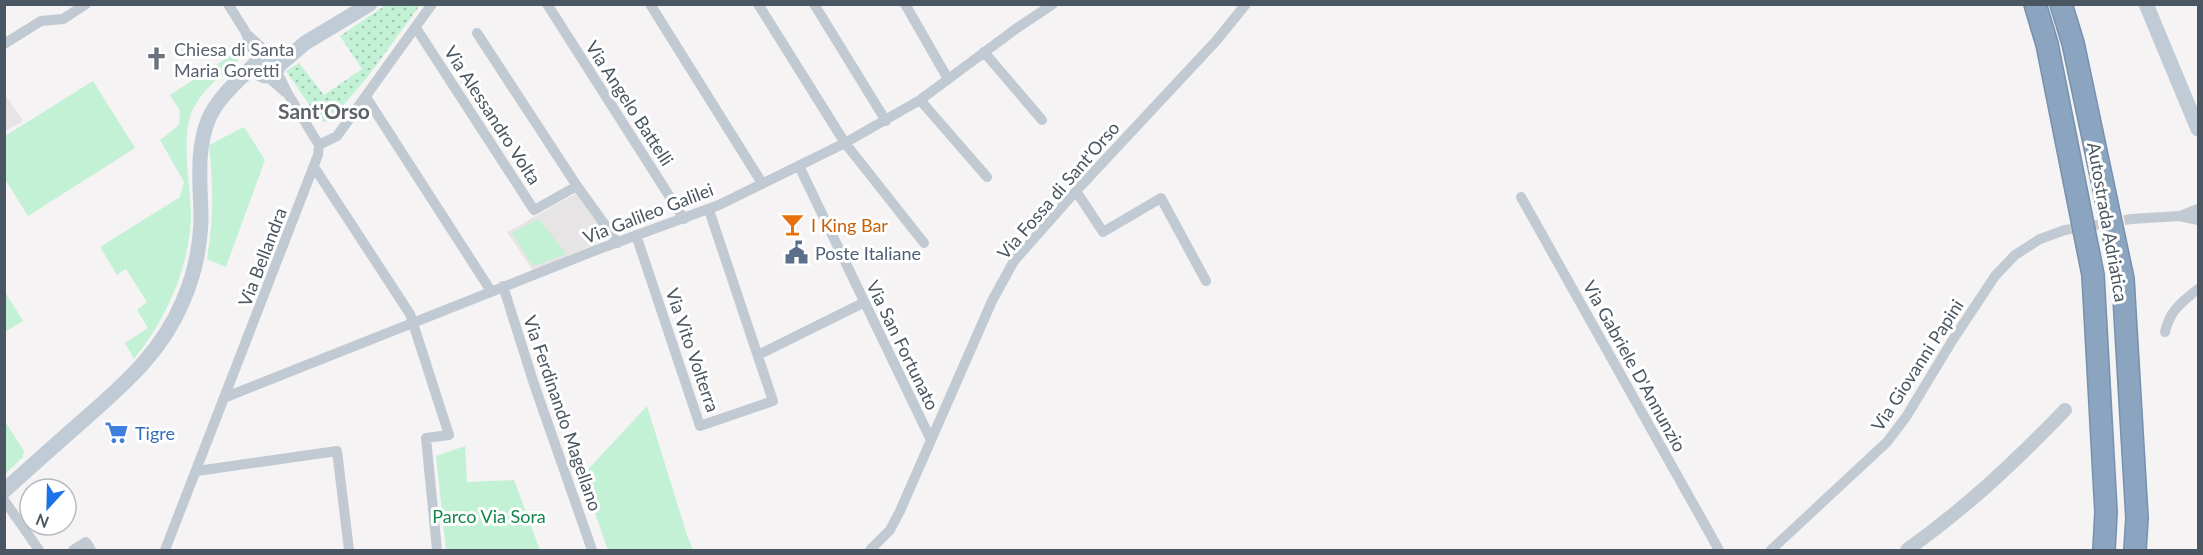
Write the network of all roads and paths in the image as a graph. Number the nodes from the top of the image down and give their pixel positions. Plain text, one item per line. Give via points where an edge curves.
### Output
1 (86, 4) edge
2 (228, 4) edge
3 (370, 4) edge
4 (432, 4) edge
5 (547, 4) edge
6 (650, 4) edge
7 (758, 4) edge
8 (814, 4) edge
9 (905, 4) edge
10 (1053, 4) edge
11 (1246, 4) edge
12 (2035, 4) edge
13 (2061, 4) edge
14 (2146, 4) edge
15 (416, 28) junction
16 (477, 33) dead end
17 (4, 44) edge
18 (984, 52) junction
19 (267, 65) junction
20 (948, 79) junction
21 (366, 97) junction
22 (921, 100) junction
23 (1042, 120) dead end
24 (886, 121) junction
25 (2199, 129) edge
26 (845, 143) junction
27 (319, 145) junction
28 (314, 166) junction
29 (799, 166) junction
30 (987, 177) dead end
31 (762, 183) junction
32 (577, 186) junction
33 (1076, 191) junction
34 (1521, 197) dead end
35 (2199, 209) edge
36 (709, 210) junction
37 (2180, 216) junction
38 (684, 219) junction
39 (2131, 219) tunnel mouth
40 (2199, 220) edge
41 (2065, 230) tunnel mouth
42 (636, 235) junction
43 (618, 243) junction
44 (924, 243) dead end
45 (1206, 281) dead end
46 (503, 286) junction
47 (2199, 289) edge
48 (491, 291) junction
49 (863, 303) junction
50 (412, 323) junction
51 (2165, 332) dead end
52 (758, 355) junction
53 (226, 397) junction
54 (2065, 410) dead end
55 (931, 440) junction
56 (197, 471) junction
57 (4, 491) edge
58 (4, 500) edge
59 (39, 550) edge
60 (73, 550) edge
61 (91, 550) edge
62 (166, 550) edge
63 (349, 550) edge
64 (437, 550) edge
65 (592, 550) edge
66 (870, 550) edge
67 (1719, 550) edge
68 (1771, 550) edge
69 (1907, 550) edge
70 (2104, 550) edge
71 (2135, 550) edge

1 - 17 street via 63,19 41,21
2 - 19 street
3 - 19 main road
4 - 15 street
5 - 38 street, Via Angelo Battelli
6 - 31 street
7 - 26 street
8 - 24 street
9 - 20 street
10 - 18 street, Via Galileo Galilei
11 - 33 street, Via Fossa di Sant'Orso
12 - 70 highway, Autostrada Adriatica via 2047,44 2093,275 2106,512
13 - 71 highway, Autostrada Adriatica via 2073,43 2122,279 2137,518
14 - 25 main road
15 - 21 street
15 - 32 street, Via Alessandro Volta via 534,210
16 - 32 street
18 - 20 street, Via Galileo Galilei
18 - 23 street
19 - 27 street
19 - 57 main road via 230,89 210,116 200,160 198,251 192,277 163,340 135,374
20 - 22 street, Via Galileo Galilei
21 - 27 street via 337,136
21 - 48 street
22 - 24 street, Via Galileo Galilei
22 - 30 street
24 - 26 street, Via Galileo Galilei
26 - 29 street, Via Galileo Galilei
26 - 44 street
27 - 28 street, Via Bellandra
28 - 50 street via 410,314
28 - 53 street, Via Bellandra
29 - 31 street, Via Galileo Galilei
29 - 49 street, Via San Fortunato
31 - 36 street, Via Galileo Galilei
32 - 43 street
33 - 45 street via 1103,232 1161,198
33 - 55 street, Via Fossa di Sant'Orso via 1014,261 1001,283
34 - 67 street, Via Gabriele D'Annunzio
35 - 37 street
36 - 38 street, Via Galileo Galilei
36 - 52 street
37 - 39 street
37 - 40 street
38 - 42 street, Via Galileo Galilei
41 - 68 street, Via Giovanni Papini via 2040,239 2015,255 1995,276 1887,442
42 - 43 street, Via Galileo Galilei
42 - 52 street, Via Vito Volterra via 700,426 773,401
43 - 46 street, Via Galileo Galilei
46 - 48 street, Via Galileo Galilei
46 - 65 street, Via Ferdinando Magellano
47 - 51 street via 2168,318
48 - 50 street, Via Galileo Galilei
49 - 52 street
49 - 55 street, Via San Fortunato
50 - 53 street, Via Galileo Galilei
50 - 64 street via 449,435 426,438
53 - 56 street, Via Bellandra
54 - 69 street via 1972,501
55 - 66 street, Via Fossa di Sant'Orso via 890,530
56 - 62 street, Via Bellandra
56 - 63 street via 337,450
58 - 59 street
60 - 61 street via 86,542

